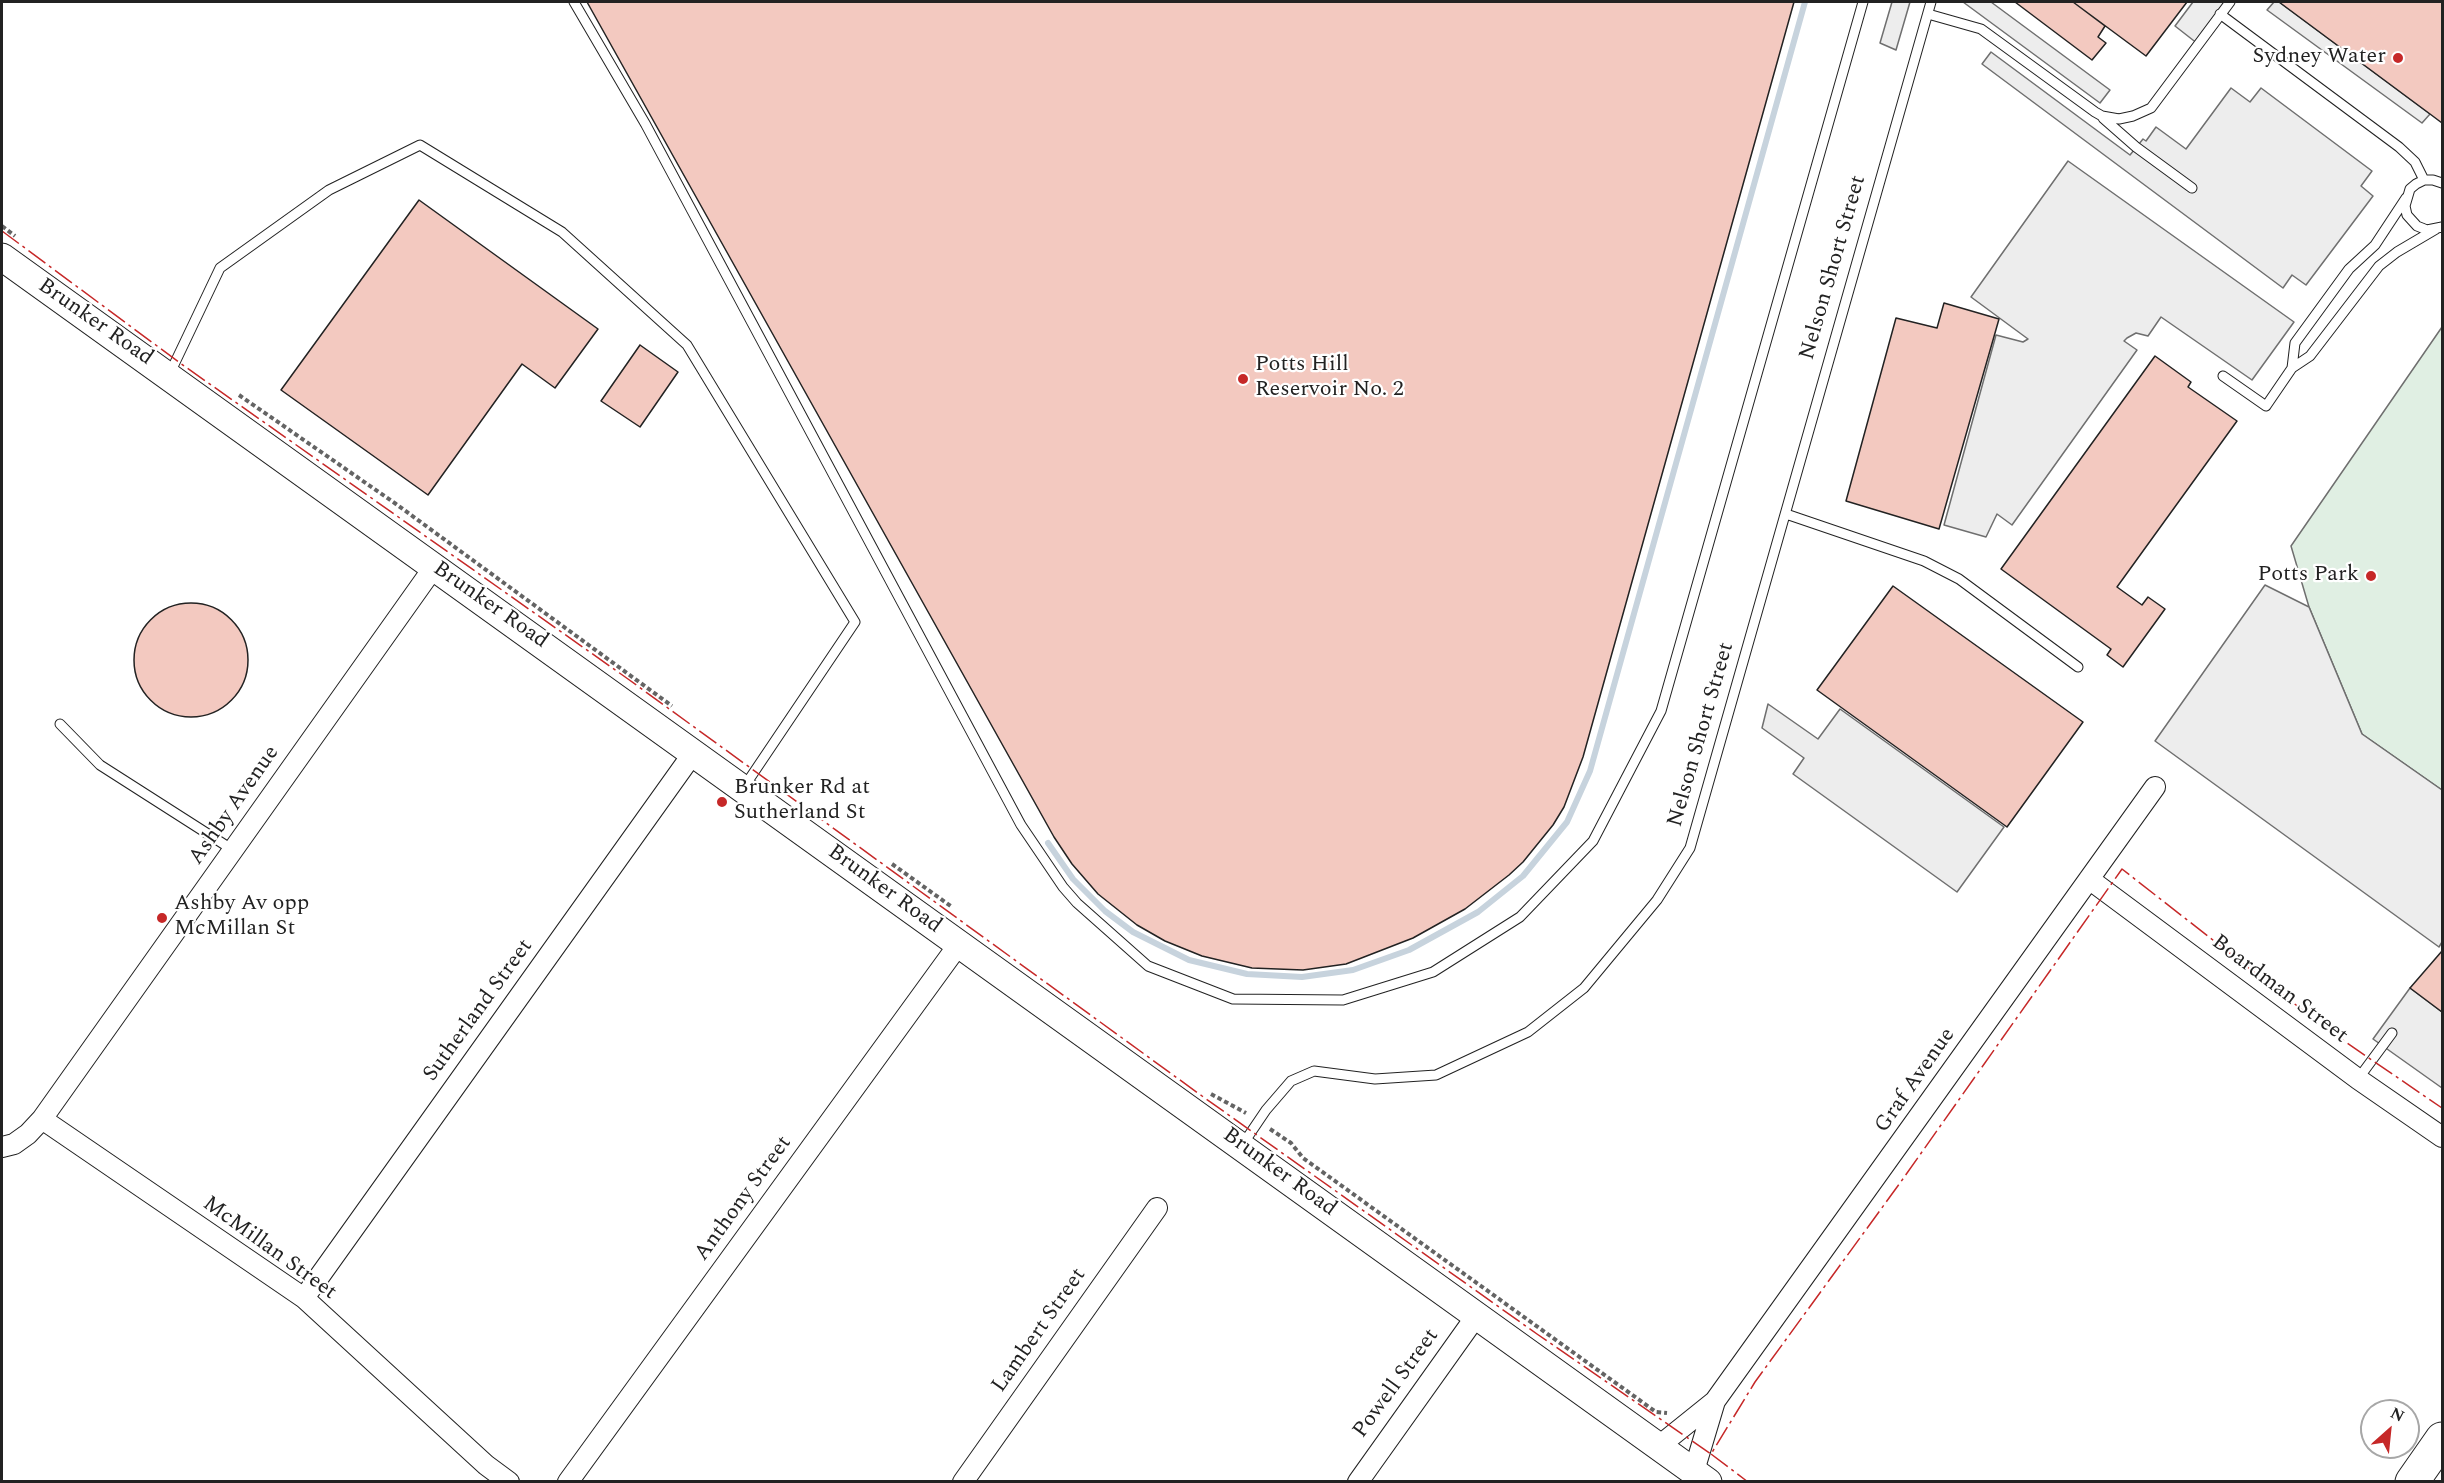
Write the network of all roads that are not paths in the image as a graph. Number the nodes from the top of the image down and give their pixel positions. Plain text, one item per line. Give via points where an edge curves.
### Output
1 (574, 2) edge
2 (1863, 2) edge
3 (1932, 2) edge
4 (2230, 2) edge
5 (1928, 14) junction
6 (2220, 14) junction
7 (2102, 116) junction
8 (2424, 180) junction
9 (2442, 183) edge
10 (2192, 188) dead end
11 (2406, 198) junction
12 (2439, 228) edge
13 (10, 247) edge
14 (2292, 368) junction
15 (169, 375) junction
16 (2223, 375) dead end
17 (1786, 514) junction
18 (434, 567) junction
19 (2078, 667) dead end
20 (60, 724) dead end
21 (694, 752) junction
22 (2155, 787) dead end
23 (743, 788) junction
24 (233, 850) junction
25 (2089, 879) junction
26 (959, 944) junction
27 (2392, 1033) dead end
28 (2358, 1079) junction
29 (42, 1119) junction
30 (2442, 1137) edge
31 (1242, 1146) junction
32 (2, 1147) edge
33 (1157, 1208) dead end
34 (303, 1298) junction
35 (1477, 1315) junction
36 (1715, 1401) junction
37 (2442, 1439) edge
38 (1659, 1446) junction
39 (1701, 1476) edge
40 (509, 1482) edge
41 (568, 1482) edge
42 (963, 1482) edge
43 (1358, 1482) edge
44 (2412, 1482) edge

1 - 2 lane via 651,136 1022,825 1063,887 1148,966 1233,999 1343,1000 1433,972 1520,917 1593,841 1655,721 1667,688
3 - 5 lane, Nelson Short Street
4 - 6 lane
5 - 7 lane via 1981,29
5 - 17 lane, Nelson Short Street
6 - 7 lane via 2151,108 2126,118
6 - 8 lane via 2399,147 2415,162
7 - 10 lane
8 - 9 lane
8 - 11 lane via 2410,189
11 - 12 lane via 2410,220 2416,226 2427,230
11 - 14 lane via 2375,245 2349,268 2295,343
12 - 14 lane via 2379,266 2310,356
13 - 15 main road, Brunker Road
14 - 16 lane via 2266,406
15 - 18 main road, Brunker Road
15 - 23 lane via 220,268 329,190 420,145 562,232 687,345 855,622
17 - 19 lane via 1924,561 1959,579
17 - 31 lane, Nelson Short Street via 1690,848 1657,900 1584,988 1528,1032 1436,1075 1375,1079 1314,1071 1291,1081
18 - 21 main road, Brunker Road
18 - 24 street, Ashby Avenue
20 - 24 lane via 100,765
21 - 23 main road, Brunker Road
21 - 34 street, Sutherland Street
22 - 25 street, Graf Avenue
23 - 26 main road, Brunker Road
24 - 29 street, Ashby Avenue
25 - 28 street, Boardman Street
25 - 36 street, Graf Avenue
26 - 31 main road, Brunker Road
26 - 41 street, Anthony Street
27 - 28 lane
28 - 30 street, Boardman Street
29 - 32 street, Ashby Avenue via 28,1134
29 - 34 street, McMillan Street
31 - 35 main road, Brunker Road
33 - 42 street, Lambert Street
34 - 40 street, McMillan Street
35 - 38 main road, Brunker Road
35 - 43 street, Powell Street
36 - 38 street, Graf Avenue
36 - 39 street, Graf Avenue
37 - 44 highway
38 - 39 main road, Brunker Road

